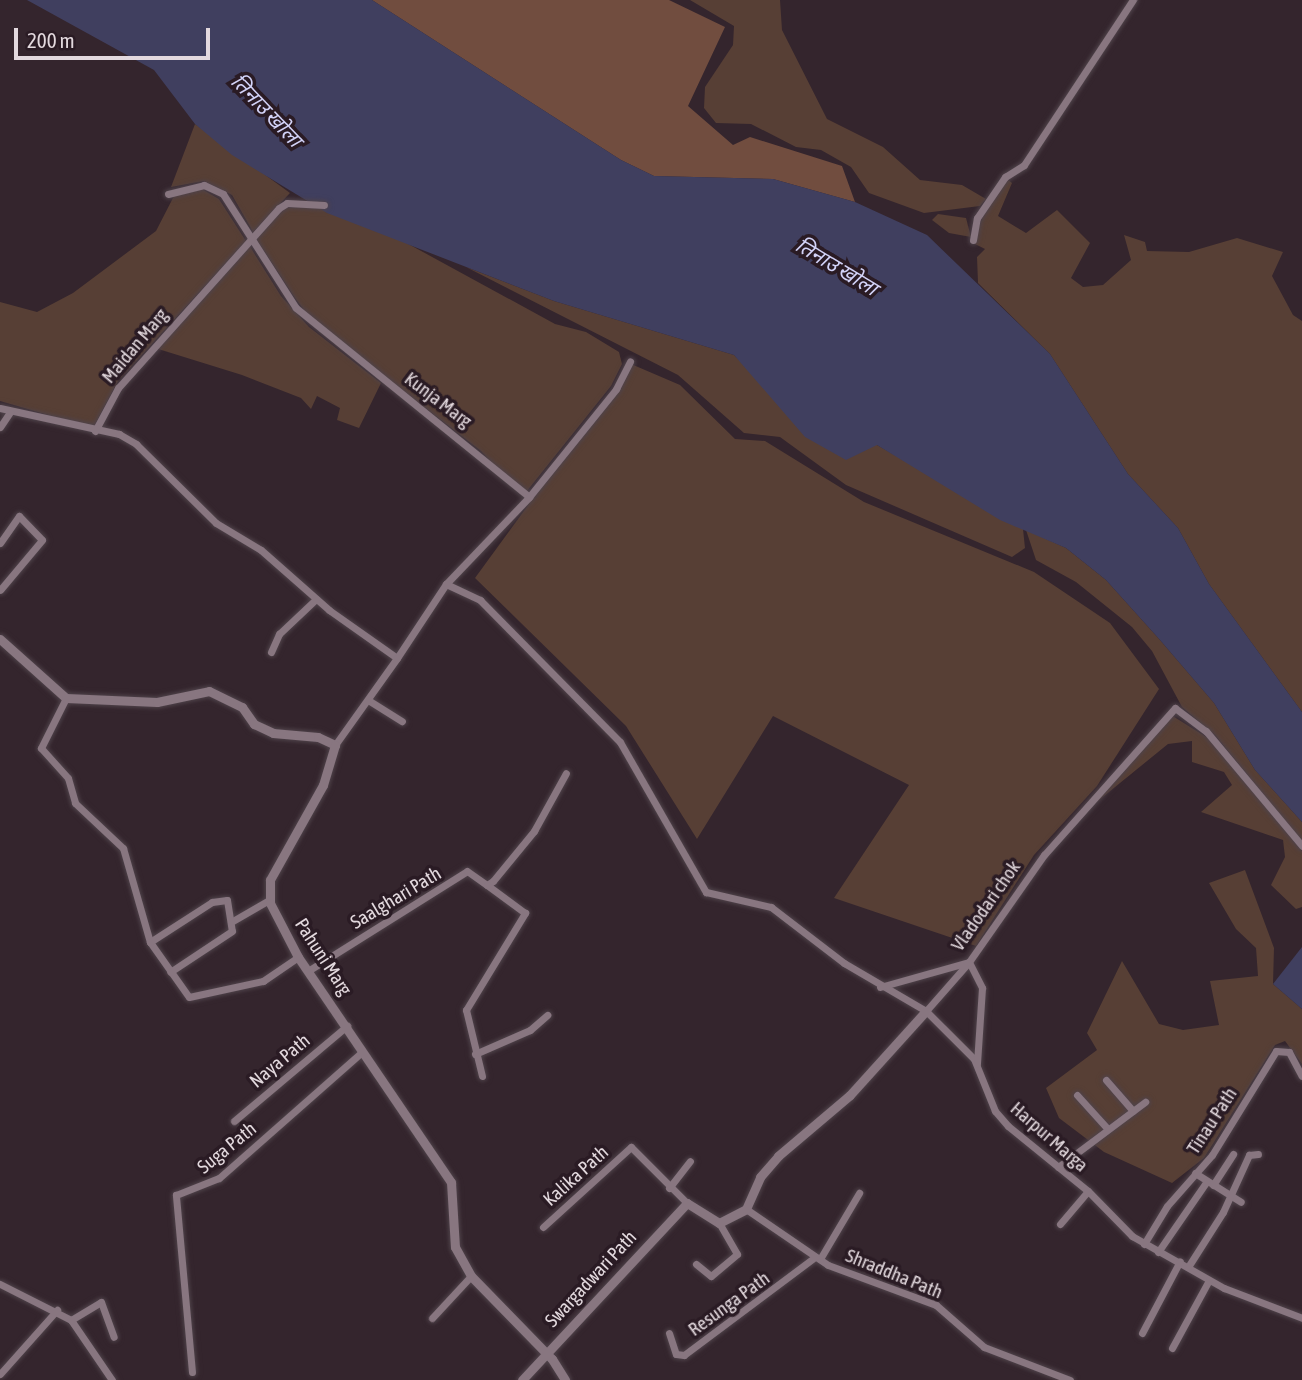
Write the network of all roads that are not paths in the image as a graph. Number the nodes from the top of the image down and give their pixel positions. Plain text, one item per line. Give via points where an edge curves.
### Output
1 (1133, 0) edge
2 (168, 194) dead end
3 (324, 205) dead end
4 (250, 240) junction
5 (973, 240) dead end
6 (630, 361) dead end
7 (0, 408) edge
8 (10, 412) junction
9 (0, 427) edge
10 (95, 431) junction
11 (529, 497) junction
12 (0, 543) edge
13 (446, 584) junction
14 (0, 590) edge
15 (316, 599) junction
16 (0, 639) edge
17 (271, 652) dead end
18 (397, 658) junction
19 (65, 698) junction
20 (368, 700) junction
21 (402, 721) dead end
22 (335, 745) junction
23 (566, 773) dead end
24 (1302, 846) edge
25 (487, 885) junction
26 (269, 900) junction
27 (231, 922) junction
28 (150, 942) junction
29 (298, 957) junction
30 (970, 962) junction
31 (311, 969) junction
32 (170, 972) junction
33 (880, 987) junction
34 (926, 1011) junction
35 (547, 1015) dead end
36 (347, 1026) junction
37 (362, 1052) junction
38 (475, 1054) junction
39 (977, 1069) junction
40 (482, 1076) dead end
41 (1302, 1076) edge
42 (1106, 1080) dead end
43 (1077, 1095) dead end
44 (1145, 1102) dead end
45 (1133, 1111) junction
46 (234, 1121) dead end
47 (1106, 1127) junction
48 (1233, 1154) dead end
49 (1258, 1154) dead end
50 (690, 1161) dead end
51 (1058, 1167) junction
52 (1195, 1173) junction
53 (1210, 1183) junction
54 (669, 1188) junction
55 (1088, 1191) junction
56 (859, 1193) dead end
57 (1230, 1196) junction
58 (1241, 1202) dead end
59 (687, 1203) junction
60 (746, 1209) junction
61 (719, 1223) junction
62 (1060, 1224) dead end
63 (543, 1227) dead end
64 (1144, 1244) junction
65 (1158, 1252) junction
66 (818, 1258) junction
67 (1180, 1261) junction
68 (696, 1264) dead end
69 (1188, 1267) junction
70 (471, 1276) junction
71 (1209, 1280) junction
72 (0, 1284) edge
73 (57, 1310) junction
74 (432, 1318) dead end
75 (1302, 1318) edge
76 (71, 1320) junction
77 (669, 1333) dead end
78 (1142, 1333) dead end
79 (114, 1337) dead end
80 (1172, 1348) dead end
81 (545, 1352) junction
82 (192, 1372) dead end
83 (0, 1374) edge
84 (1054, 1378) edge
85 (112, 1380) edge
86 (522, 1380) edge
87 (565, 1380) edge
88 (1070, 1380) edge

1 - 5 street via 1024,165 1005,177 984,208
2 - 4 street via 204,185 223,194
3 - 4 street via 287,203
4 - 10 street, Maidan Marg via 118,388
4 - 11 street, Kunja Marg via 296,308 318,329 478,451
6 - 11 street via 616,389
7 - 8 street
8 - 9 street
8 - 10 street
10 - 15 street via 136,444 188,499 278,563
11 - 13 street
12 - 14 street via 19,516 42,540
13 - 18 street
13 - 33 street, Harpur Marga via 461,587 505,619 621,742 706,892 759,901
15 - 17 street via 279,634
15 - 18 street
16 - 19 street
18 - 20 street
19 - 22 street via 157,702 209,691 242,707 254,724 273,733 318,737
19 - 28 street via 41,748 68,778 75,803 123,848
20 - 21 street
20 - 22 street
22 - 26 street via 323,785 271,880
23 - 25 street via 534,831
24 - 30 street, Vladodari chok via 1206,731 1175,708 1044,855
25 - 31 street, Saalghari Path via 467,871
25 - 38 street via 525,913 466,1010
26 - 27 street
26 - 29 street, Pahuni Marg
27 - 28 street via 227,900 219,898
27 - 32 street via 232,931
28 - 32 street
29 - 31 street, Pahuni Marg
29 - 32 street via 263,981 222,986 196,998 189,997
30 - 33 street
30 - 34 street, Vladodari chok
30 - 39 street via 982,988
31 - 36 street, Pahuni Marg
33 - 34 street, Harpur Marga
34 - 39 street, Harpur Marga via 960,1043
34 - 60 street, Vladodari chok via 850,1095 778,1156 760,1177
35 - 38 street via 530,1030
36 - 37 street, Pahuni Marg
36 - 46 street, Naya Path
37 - 70 street, Pahuni Marg via 451,1182 455,1247
37 - 82 street, Suga Path via 219,1178 176,1195
38 - 40 street
39 - 51 street, Harpur Marga via 995,1111
41 - 52 street, Tinau Path via 1280,1047
42 - 45 street
43 - 47 street
44 - 45 street
45 - 47 street
47 - 51 street
48 - 53 street, Tinau Path
49 - 57 street via 1249,1155
50 - 54 street
51 - 55 street, Harpur Marga
52 - 53 street
52 - 64 street, Tinau Path
53 - 57 street
53 - 65 street, Tinau Path
54 - 59 street
54 - 63 street, Kalika Path via 631,1147
55 - 62 street
55 - 64 street, Harpur Marga
56 - 66 street
57 - 58 street
57 - 69 street
59 - 61 street
59 - 81 street, Swargadwari Path
60 - 61 street
60 - 66 street, Shraddha Path
61 - 68 street via 738,1250 708,1276
64 - 65 street, Harpur Marga
65 - 67 street, Harpur Marga
66 - 77 street, Resunga Path via 684,1355 676,1354
66 - 84 street, Shraddha Path via 936,1306 984,1347
67 - 69 street, Harpur Marga
67 - 78 street
69 - 71 street, Harpur Marga
70 - 74 street
70 - 81 street, Pahuni Marg
71 - 75 street, Harpur Marga
71 - 80 street
72 - 73 street
73 - 76 street
73 - 83 street
76 - 79 street via 101,1301
76 - 85 street
81 - 86 street, Swargadwari Path
81 - 87 street, Pahuni Marg
84 - 88 street, Shraddha Path

